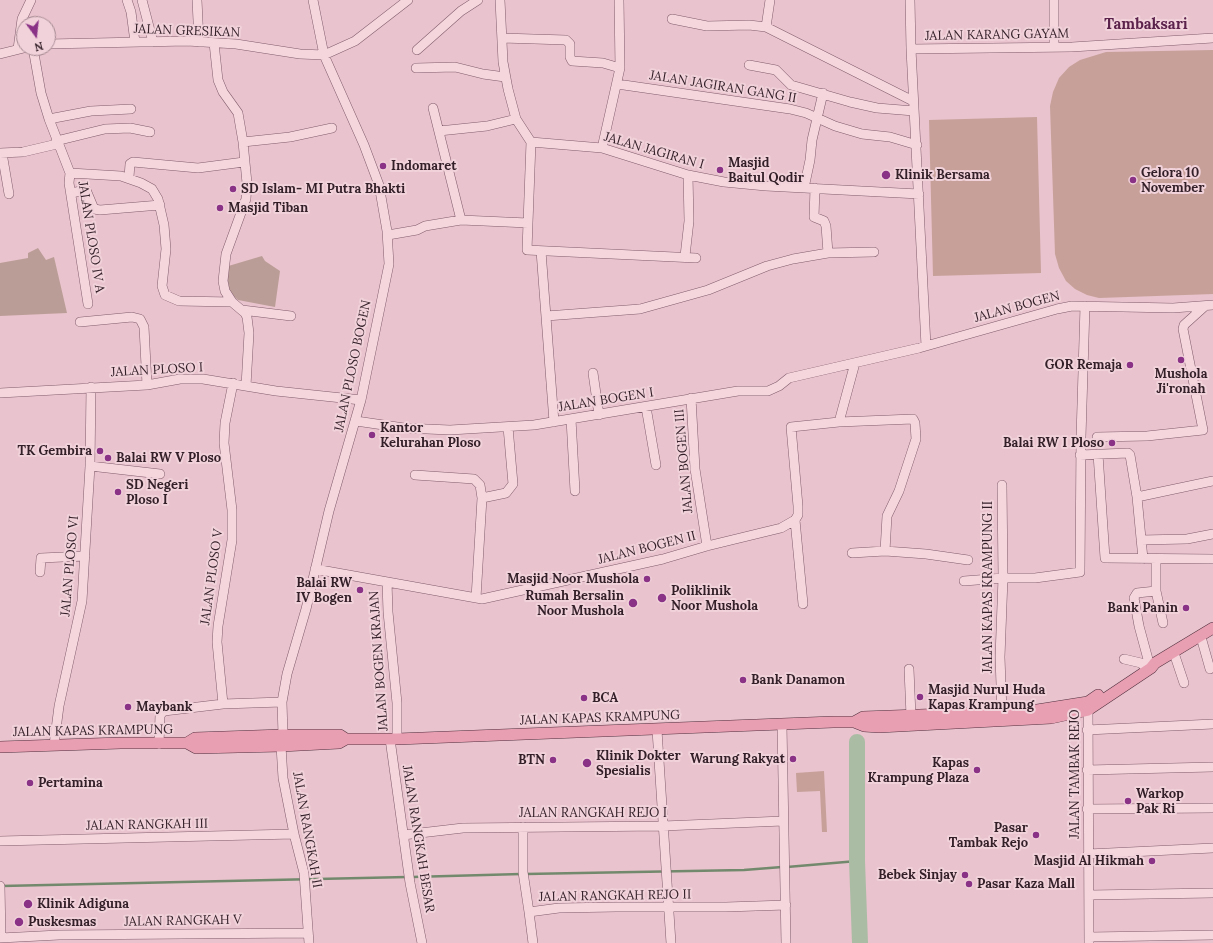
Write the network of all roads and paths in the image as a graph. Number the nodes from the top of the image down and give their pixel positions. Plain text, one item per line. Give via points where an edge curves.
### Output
1 (31, 0) edge
2 (128, 0) edge
3 (142, 0) edge
4 (196, 0) edge
5 (316, 0) edge
6 (408, 0) edge
7 (478, 0) edge
8 (500, 0) edge
9 (619, 0) edge
10 (770, 0) edge
11 (910, 0) edge
12 (1054, 0) edge
13 (23, 16) edge
14 (672, 19) dead end
15 (766, 27) junction
16 (502, 38) junction
17 (1213, 38) edge
18 (135, 42) junction
19 (153, 42) junction
20 (199, 42) junction
21 (214, 42) junction
22 (56, 44) edge
23 (1054, 47) junction
24 (16, 49) edge
25 (911, 49) junction
26 (417, 50) dead end
27 (0, 54) edge
28 (324, 55) junction
29 (34, 56) edge
30 (749, 65) dead end
31 (416, 68) dead end
32 (620, 68) junction
33 (505, 77) junction
34 (617, 84) junction
35 (823, 93) junction
36 (913, 101) junction
37 (432, 108) dead end
38 (131, 109) dead end
39 (914, 111) junction
40 (49, 119) junction
41 (516, 119) junction
42 (818, 119) junction
43 (332, 128) dead end
44 (439, 131) junction
45 (150, 132) dead end
46 (243, 142) junction
47 (531, 142) junction
48 (57, 143) junction
49 (917, 144) junction
50 (602, 148) junction
51 (1, 153) edge
52 (244, 162) junction
53 (70, 173) junction
54 (688, 175) junction
55 (129, 178) junction
56 (804, 188) junction
57 (815, 188) junction
58 (71, 193) junction
59 (10, 194) dead end
60 (919, 194) junction
61 (160, 205) junction
62 (461, 220) junction
63 (528, 223) junction
64 (388, 235) junction
65 (541, 251) junction
66 (874, 252) dead end
67 (828, 253) junction
68 (685, 256) junction
69 (696, 258) dead end
70 (232, 302) junction
71 (88, 304) dead end
72 (1085, 306) junction
73 (1209, 306) edge
74 (242, 310) junction
75 (292, 316) dead end
76 (546, 316) junction
77 (80, 322) dead end
78 (926, 346) junction
79 (855, 363) junction
80 (593, 373) dead end
81 (233, 383) junction
82 (147, 385) junction
83 (246, 386) junction
84 (91, 387) junction
85 (0, 393) edge
86 (691, 398) junction
87 (362, 400) junction
88 (646, 407) junction
89 (599, 415) junction
90 (571, 419) junction
91 (356, 421) junction
92 (554, 422) junction
93 (839, 422) junction
94 (508, 427) junction
95 (1208, 430) edge
96 (1097, 437) dead end
97 (1098, 454) junction
98 (1080, 455) junction
99 (90, 466) junction
100 (656, 466) dead end
101 (160, 474) dead end
102 (415, 475) dead end
103 (1213, 481) edge
104 (1002, 485) dead end
105 (575, 491) dead end
106 (1137, 497) junction
107 (482, 498) junction
108 (795, 520) junction
109 (1213, 534) edge
110 (1141, 540) junction
111 (707, 546) junction
112 (885, 551) junction
113 (852, 553) dead end
114 (85, 556) junction
115 (1143, 559) junction
116 (1156, 559) junction
117 (1213, 559) edge
118 (968, 560) dead end
119 (315, 569) junction
120 (40, 572) dead end
121 (1003, 578) junction
122 (964, 581) dead end
123 (387, 582) junction
124 (1156, 591) junction
125 (476, 598) junction
126 (803, 604) dead end
127 (1163, 623) dead end
128 (1213, 628) edge
129 (1201, 637) junction
130 (1174, 653) junction
131 (1124, 659) dead end
132 (1149, 664) junction
133 (909, 669) dead end
134 (1210, 669) dead end
135 (1184, 683) dead end
136 (282, 702) junction
137 (223, 704) junction
138 (1088, 706) junction
139 (1002, 713) junction
140 (911, 716) junction
141 (854, 722) junction
142 (782, 724) junction
143 (1213, 724) edge
144 (657, 730) junction
145 (1087, 730) junction
146 (394, 739) junction
147 (282, 740) junction
148 (159, 744) junction
149 (54, 745) junction
150 (0, 747) edge
151 (1213, 767) edge
152 (1087, 770) junction
153 (1213, 808) edge
154 (1087, 809) junction
155 (783, 821) junction
156 (663, 826) junction
157 (523, 827) junction
158 (294, 834) junction
159 (403, 835) junction
160 (0, 841) edge
161 (1213, 848) edge
162 (1088, 854) junction
163 (0, 886) edge
164 (0, 890) edge
165 (1213, 893) edge
166 (1089, 895) junction
167 (786, 905) junction
168 (668, 907) junction
169 (529, 912) junction
170 (308, 933) junction
171 (1213, 935) edge
172 (0, 938) edge
173 (59, 939) edge
174 (1089, 940) edge
175 (309, 943) edge
176 (422, 943) edge
177 (533, 943) edge
178 (671, 943) edge
179 (786, 943) edge

1 - 13 street
2 - 18 street
3 - 19 street
4 - 20 street
5 - 28 street, JALAN PLOSO BOGEN
6 - 28 street via 355,41
7 - 26 street via 461,11
8 - 16 street
9 - 32 street
10 - 15 street
11 - 25 street
12 - 23 street
14 - 15 street via 707,26
15 - 36 street
16 - 32 street via 564,39 569,43 572,61 595,62
16 - 33 street
17 - 23 street, JALAN KARANG GAYAM
18 - 19 street, JALAN GRESIKAN
18 - 22 street, JALAN GRESIKAN
19 - 20 street, JALAN GRESIKAN
20 - 21 street, JALAN GRESIKAN
21 - 28 street, JALAN GRESIKAN
21 - 46 street via 218,80 239,115
23 - 25 street, JALAN KARANG GAYAM
24 - 27 street
25 - 36 street, JALAN KARANG GAYAM
28 - 64 street, JALAN PLOSO BOGEN via 376,174
29 - 40 street
30 - 35 street via 780,73 788,84
31 - 33 street via 455,66
32 - 34 street
33 - 41 street
34 - 42 street, JALAN JAGIRAN GANG II via 790,109
34 - 50 street
35 - 39 street via 877,108
35 - 42 street
36 - 39 street, JALAN KARANG GAYAM
37 - 44 street
38 - 40 street via 97,110
39 - 49 street, JALAN KARANG GAYAM
40 - 48 street
41 - 44 street
41 - 47 street
42 - 49 street, JALAN JAGIRAN GANG II via 862,134 890,137
42 - 56 street
43 - 46 street via 290,137
44 - 62 street
45 - 48 street via 130,128 105,128
46 - 52 street
47 - 50 street, JALAN JAGIRAN I
47 - 63 street
48 - 51 street via 23,152
48 - 53 street
49 - 60 street, JALAN KARANG GAYAM
50 - 54 street, JALAN JAGIRAN I
51 - 59 street
52 - 55 street via 198,168 133,162 130,164
52 - 70 street via 246,199 223,267 224,287
53 - 55 street
53 - 58 street, JALAN PLOSO IV A
54 - 56 street, JALAN JAGIRAN I via 724,182
54 - 68 street via 689,221
55 - 61 street via 152,189
56 - 57 street, JALAN JAGIRAN I
57 - 60 street, JALAN JAGIRAN I
57 - 67 street via 814,216 826,224
58 - 61 street via 86,190 94,209 100,210
58 - 71 street, JALAN PLOSO IV A
60 - 78 street, JALAN KARANG GAYAM
61 - 70 street via 166,244 162,281 165,295 179,301
62 - 63 street
62 - 64 street
63 - 65 street via 527,250
64 - 87 street, JALAN PLOSO BOGEN via 389,264
65 - 68 street
65 - 76 street
66 - 67 street
67 - 76 street via 777,263 712,289 653,306 618,312
68 - 69 street
70 - 74 street
72 - 73 street, JALAN BOGEN
72 - 78 street, JALAN BOGEN via 1051,310
72 - 98 street
73 - 95 street via 1183,328
74 - 75 street
74 - 83 street via 247,317 249,333
76 - 92 street
77 - 82 street via 132,317 140,319 144,327
78 - 79 street, JALAN BOGEN
79 - 86 street, JALAN BOGEN I via 789,378 768,391 738,391
79 - 93 street
80 - 89 street
81 - 82 street, JALAN PLOSO I via 180,379
81 - 83 street, JALAN PLOSO I
81 - 137 street, JALAN PLOSO V via 224,443 232,510 232,540 217,642
82 - 84 street, JALAN PLOSO I
83 - 87 street, JALAN PLOSO I
84 - 85 street, JALAN PLOSO I
84 - 99 street, JALAN PLOSO VI
86 - 88 street, JALAN BOGEN I
86 - 111 street, JALAN BOGEN III via 695,469
87 - 91 street, JALAN PLOSO BOGEN
88 - 89 street, JALAN BOGEN I
88 - 100 street
89 - 90 street, JALAN BOGEN I
90 - 92 street, JALAN BOGEN I
90 - 105 street
91 - 94 street, JALAN BOGEN I via 404,428 450,430
91 - 119 street, JALAN PLOSO BOGEN via 328,511
92 - 94 street, JALAN BOGEN I
93 - 108 street via 791,427 798,506
93 - 112 street via 915,420 916,439 899,491 887,516
94 - 107 street via 512,488 506,493
95 - 96 street via 1147,436
97 - 98 street
97 - 106 street via 1129,453
97 - 115 street via 1105,558
98 - 121 street via 1080,572 1035,578
99 - 101 street
99 - 114 street, JALAN PLOSO VI
102 - 107 street via 474,479 480,485
103 - 106 street
104 - 121 street, JALAN KAPAS KRAMPUNG II
106 - 110 street
107 - 125 street
108 - 111 street, JALAN BOGEN II via 781,528
108 - 126 street
109 - 110 street via 1179,540
110 - 115 street
111 - 125 street, JALAN BOGEN II via 663,559 500,596
112 - 113 street
112 - 118 street
114 - 120 street via 41,558
114 - 149 street, JALAN PLOSO VI via 80,613 59,706
115 - 116 street
116 - 117 street
116 - 124 street
119 - 123 street, JALAN BOGEN II
119 - 136 street, JALAN PLOSO BOGEN via 290,661
121 - 122 street
121 - 139 street, JALAN KAPAS KRAMPUNG II via 1000,657
123 - 125 street, JALAN BOGEN II
123 - 146 street, JALAN BOGEN KRAJAN via 397,703
124 - 127 street
124 - 132 street via 1137,593 1134,598
128 - 129 main road, JALAN KAPAS KRAMPUNG
129 - 130 main road, JALAN KAPAS KRAMPUNG
129 - 134 street
130 - 132 main road, JALAN KAPAS KRAMPUNG
130 - 135 street
131 - 132 street
132 - 138 main road, JALAN KAPAS KRAMPUNG
133 - 140 street
136 - 137 street
136 - 147 street, JALAN PLOSO BOGEN
137 - 148 street via 162,712
138 - 139 main road, JALAN KAPAS KRAMPUNG
138 - 141 main road, JALAN KAPAS KRAMPUNG via 1051,718 1010,721 879,727
138 - 145 street, JALAN TAMBAK REJO
139 - 140 main road, JALAN KAPAS KRAMPUNG
140 - 141 main road, JALAN KAPAS KRAMPUNG via 863,717
141 - 142 main road, JALAN KAPAS KRAMPUNG
142 - 144 main road, JALAN KAPAS KRAMPUNG
142 - 155 street
143 - 145 street
144 - 146 main road, JALAN KAPAS KRAMPUNG
144 - 156 street
145 - 152 street, JALAN TAMBAK REJO
146 - 147 main road, JALAN KAPAS KRAMPUNG via 346,739 340,735
146 - 159 street, JALAN RANGKAH BESAR
147 - 148 main road, JALAN KAPAS KRAMPUNG via 195,738 187,743
147 - 158 street, JALAN RANGKAH II via 283,778
148 - 149 main road, JALAN KAPAS KRAMPUNG
149 - 150 main road, JALAN KAPAS KRAMPUNG
151 - 152 street
152 - 154 street, JALAN TAMBAK REJO
153 - 154 street
154 - 162 street, JALAN TAMBAK REJO
155 - 156 street, JALAN RANGKAH REJO I
155 - 167 street
156 - 157 street, JALAN RANGKAH REJO I
156 - 168 street
157 - 159 street, JALAN RANGKAH REJO I via 463,828
157 - 169 street, JALAN RANGKAH REJO II via 524,876
158 - 160 street, JALAN RANGKAH III
158 - 170 street, JALAN RANGKAH II via 304,873
159 - 176 street, JALAN RANGKAH BESAR
161 - 162 street
162 - 166 street, JALAN TAMBAK REJO
163 - 164 street
164 - 172 street
165 - 166 street
166 - 174 street, JALAN TAMBAK REJO
167 - 168 street, JALAN RANGKAH REJO II
167 - 179 street
168 - 169 street, JALAN RANGKAH REJO II via 559,908
168 - 178 street
169 - 177 street
170 - 173 street, JALAN RANGKAH V
170 - 175 street, JALAN RANGKAH II
171 - 174 street
172 - 173 street, JALAN RANGKAH V

